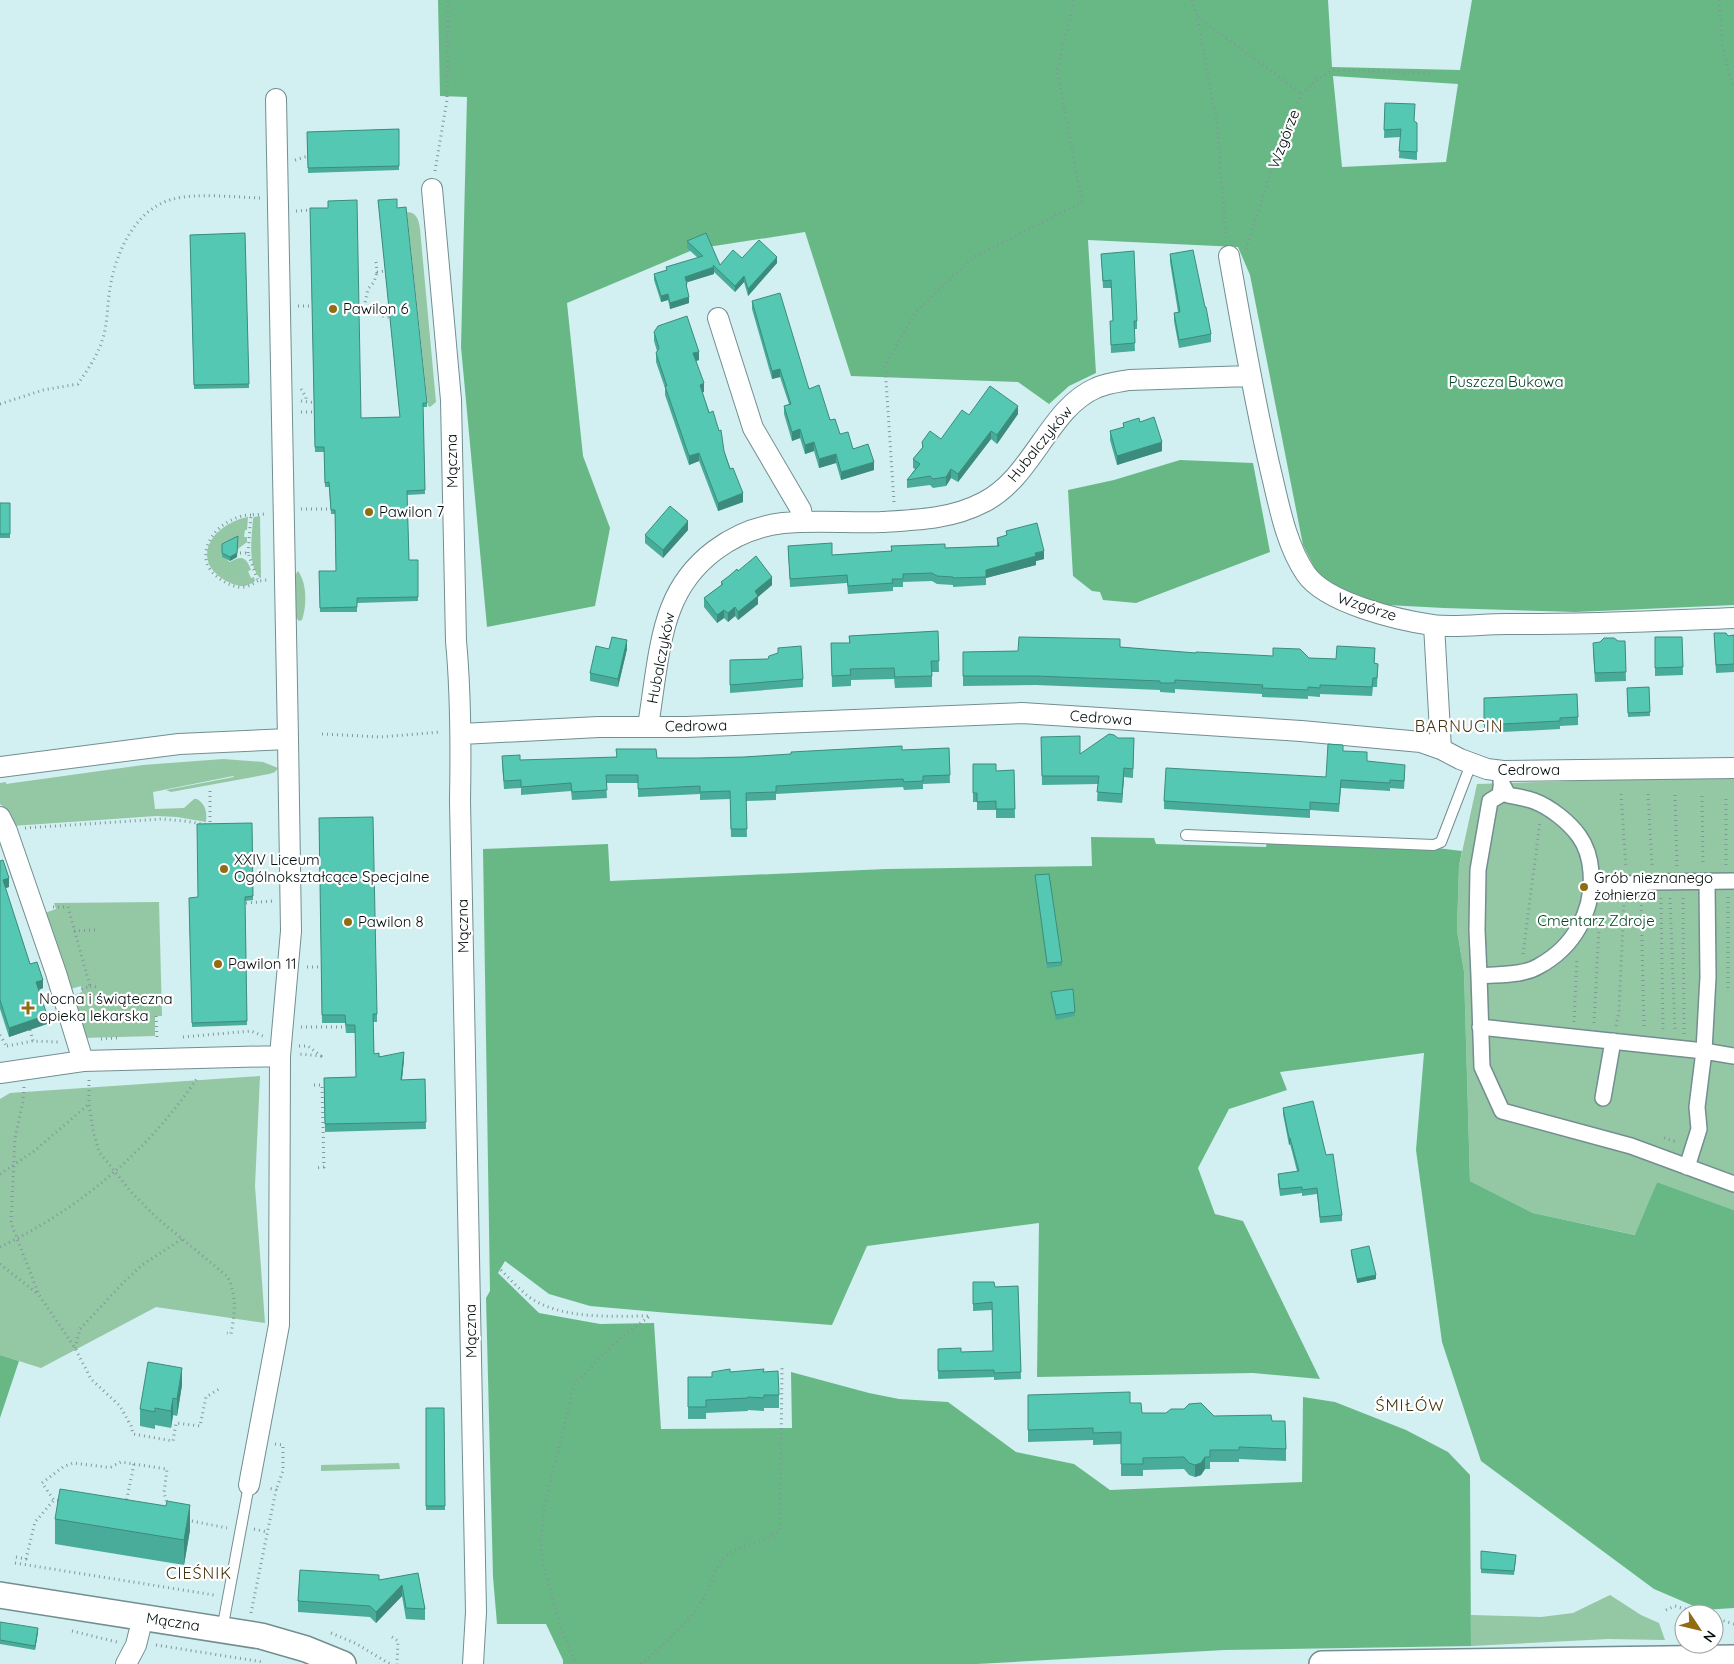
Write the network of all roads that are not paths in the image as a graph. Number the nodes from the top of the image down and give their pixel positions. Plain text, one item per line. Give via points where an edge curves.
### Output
1 (276, 99) dead end
2 (432, 189) road end
3 (1229, 256) road end
4 (718, 318) dead end
5 (1250, 376) junction
6 (803, 522) junction
7 (1734, 618) edge
8 (1434, 625) junction
9 (648, 726) junction
10 (461, 734) junction
11 (288, 739) junction
12 (1442, 748) junction
13 (1470, 764) junction
14 (0, 766) edge
15 (1734, 768) edge
16 (1502, 776) junction
17 (4, 824) edge
18 (1186, 835) dead end
19 (1729, 881) edge
20 (1705, 882) junction
21 (1592, 887) junction
22 (1479, 976) junction
23 (1480, 1027) junction
24 (1613, 1041) junction
25 (1704, 1051) junction
26 (81, 1052) junction
27 (280, 1056) junction
28 (1734, 1056) edge
29 (9, 1072) edge
30 (1603, 1098) dead end
31 (1687, 1167) junction
32 (1734, 1184) edge
33 (251, 1477) joint
34 (0, 1595) edge
35 (143, 1617) junction
36 (222, 1630) junction
37 (1734, 1658) edge
38 (1665, 1662) edge
39 (126, 1664) edge
40 (343, 1664) edge
41 (474, 1664) edge
42 (1322, 1664) edge

1 - 11 street
2 - 10 street, Mączna via 451,400
3 - 5 street, Wzgórze
4 - 6 street via 753,428 801,510
5 - 6 street, Hubalczyków via 1130,380 1095,388 1066,411 1017,476 985,502 941,518
5 - 8 street, Wzgórze via 1282,519 1306,574 1323,591 1352,604 1387,616
6 - 9 street, Hubalczyków via 760,528 718,546 681,586 670,608 662,639
7 - 8 street, Wzgórze via 1598,624
8 - 12 street
9 - 10 street, Cedrowa
9 - 12 street, Cedrowa via 1022,713 1300,731 1421,742
10 - 41 street, Mączna via 476,1602
11 - 14 street via 179,744
11 - 27 street via 291,931
12 - 13 street, Cedrowa
13 - 16 street, Cedrowa
13 - 18 lane via 1441,842 1434,845
15 - 16 street, Cedrowa
16 - 21 street via 1508,794 1535,801 1572,828 1588,853
16 - 22 street via 1500,796 1490,801 1478,870
17 - 26 street
19 - 20 street
20 - 21 street
20 - 25 street via 1708,977
21 - 22 street via 1588,909 1579,928 1555,956 1538,967 1521,972
22 - 23 street
23 - 24 street
23 - 31 street via 1482,1067 1502,1111 1631,1146
24 - 25 street
24 - 30 street
25 - 28 street
25 - 31 street via 1697,1107 1699,1134
26 - 27 street
26 - 29 street
27 - 33 street via 279,1325
31 - 32 street
33 - 36 lane
34 - 35 street, Mączna
35 - 36 street, Mączna
35 - 39 street via 136,1645
36 - 40 street, Mączna via 288,1643
37 - 38 street
38 - 42 street

